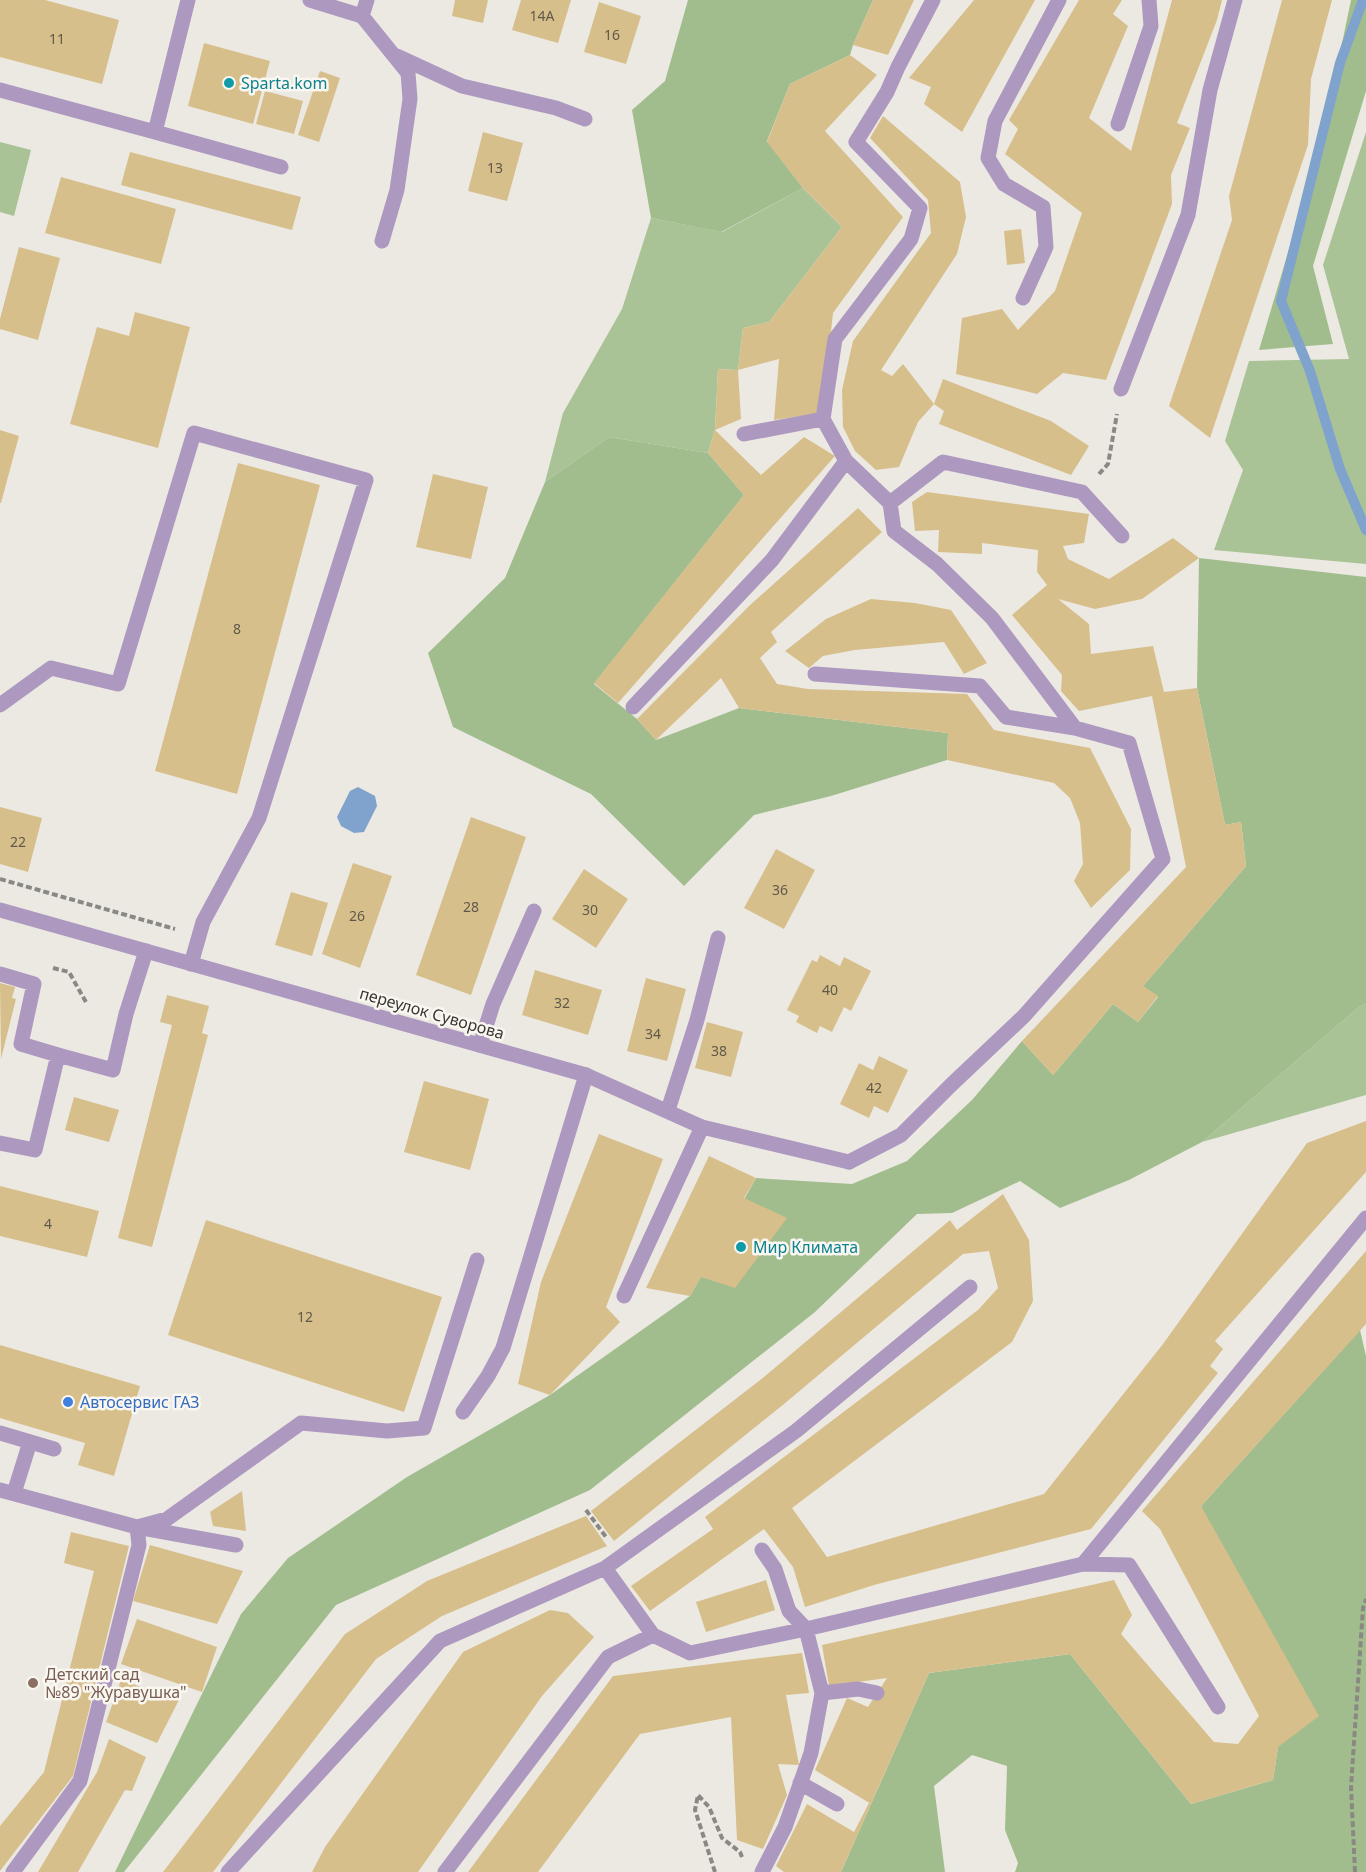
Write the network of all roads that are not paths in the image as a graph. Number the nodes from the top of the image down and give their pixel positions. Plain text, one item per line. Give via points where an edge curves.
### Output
1 (188, 0) edge
2 (310, 0) edge
3 (367, 0) edge
4 (933, 0) edge
5 (1059, 0) edge
6 (1149, 0) edge
7 (1235, 0) edge
8 (362, 16) junction
9 (392, 53) junction
10 (0, 90) edge
11 (585, 119) dead end
12 (1119, 124) dead end
13 (155, 132) junction
14 (280, 167) dead end
15 (382, 241) dead end
16 (1023, 298) dead end
17 (1121, 389) road end
18 (823, 419) junction
19 (744, 434) dead end
20 (846, 461) junction
21 (890, 502) junction
22 (1122, 536) dead end
23 (815, 674) dead end
24 (0, 705) edge
25 (633, 707) dead end
26 (1075, 728) junction
27 (0, 910) edge
28 (534, 911) dead end
29 (718, 938) dead end
30 (146, 951) junction
31 (191, 964) junction
32 (0, 974) edge
33 (480, 1045) junction
34 (58, 1055) junction
35 (586, 1075) junction
36 (668, 1110) junction
37 (702, 1127) junction
38 (0, 1143) edge
39 (1366, 1218) edge
40 (477, 1260) dead end
41 (970, 1287) dead end
42 (624, 1296) dead end
43 (463, 1412) dead end
44 (0, 1433) edge
45 (30, 1442) junction
46 (54, 1449) dead end
47 (7, 1492) edge
48 (137, 1527) junction
49 (236, 1545) dead end
50 (762, 1550) dead end
51 (1083, 1564) junction
52 (605, 1568) junction
53 (806, 1629) junction
54 (653, 1635) junction
55 (822, 1693) junction
56 (877, 1693) dead end
57 (1218, 1707) dead end
58 (800, 1783) junction
59 (837, 1804) dead end
60 (13, 1872) edge
61 (228, 1872) edge
62 (445, 1872) edge
63 (762, 1872) edge

1 - 13 street
2 - 8 street
3 - 8 street
4 - 18 street via 887,92 855,142 920,208 911,239 835,339
5 - 16 street via 995,121 988,158 1004,184 1042,207 1046,247
6 - 12 street via 1151,26
7 - 17 street via 1210,90 1188,215
8 - 9 street
9 - 11 street via 462,86 556,108
9 - 15 street via 408,73 410,99 397,190
10 - 13 street
13 - 14 street
18 - 19 street
18 - 20 street
20 - 21 street
20 - 25 street via 772,560
21 - 22 street via 943,462 1082,492
21 - 26 street via 894,531 937,564 992,618
23 - 26 street via 980,686 1006,717
24 - 31 street via 51,668 118,684 194,434 366,480 259,819 203,922
26 - 37 street, переулок Суворова via 1129,742 1163,859 1024,1016 901,1135 849,1162
27 - 30 street, переулок Суворова
28 - 33 street via 493,1004
29 - 36 street
30 - 31 street, переулок Суворова
30 - 34 street via 113,1070
31 - 33 street, переулок Суворова
32 - 34 street via 34,984 21,1044
33 - 35 street, переулок Суворова
34 - 38 street via 35,1150
35 - 36 street, переулок Суворова
35 - 43 street via 503,1348
36 - 37 street, переулок Суворова
37 - 42 street
39 - 51 street
40 - 48 street via 424,1428 387,1431 301,1423 167,1519
41 - 52 street via 796,1431
44 - 45 street
45 - 46 street
45 - 47 street
47 - 48 street
48 - 49 street
48 - 60 street via 139,1545 80,1781
50 - 53 street via 775,1569 789,1611
51 - 53 street
51 - 57 street via 1129,1565
52 - 54 street
52 - 61 street via 440,1641
53 - 54 street via 690,1653
53 - 55 street
54 - 62 street via 608,1657
55 - 56 street via 858,1689
55 - 58 street via 811,1753
58 - 59 street
58 - 63 street via 785,1827

